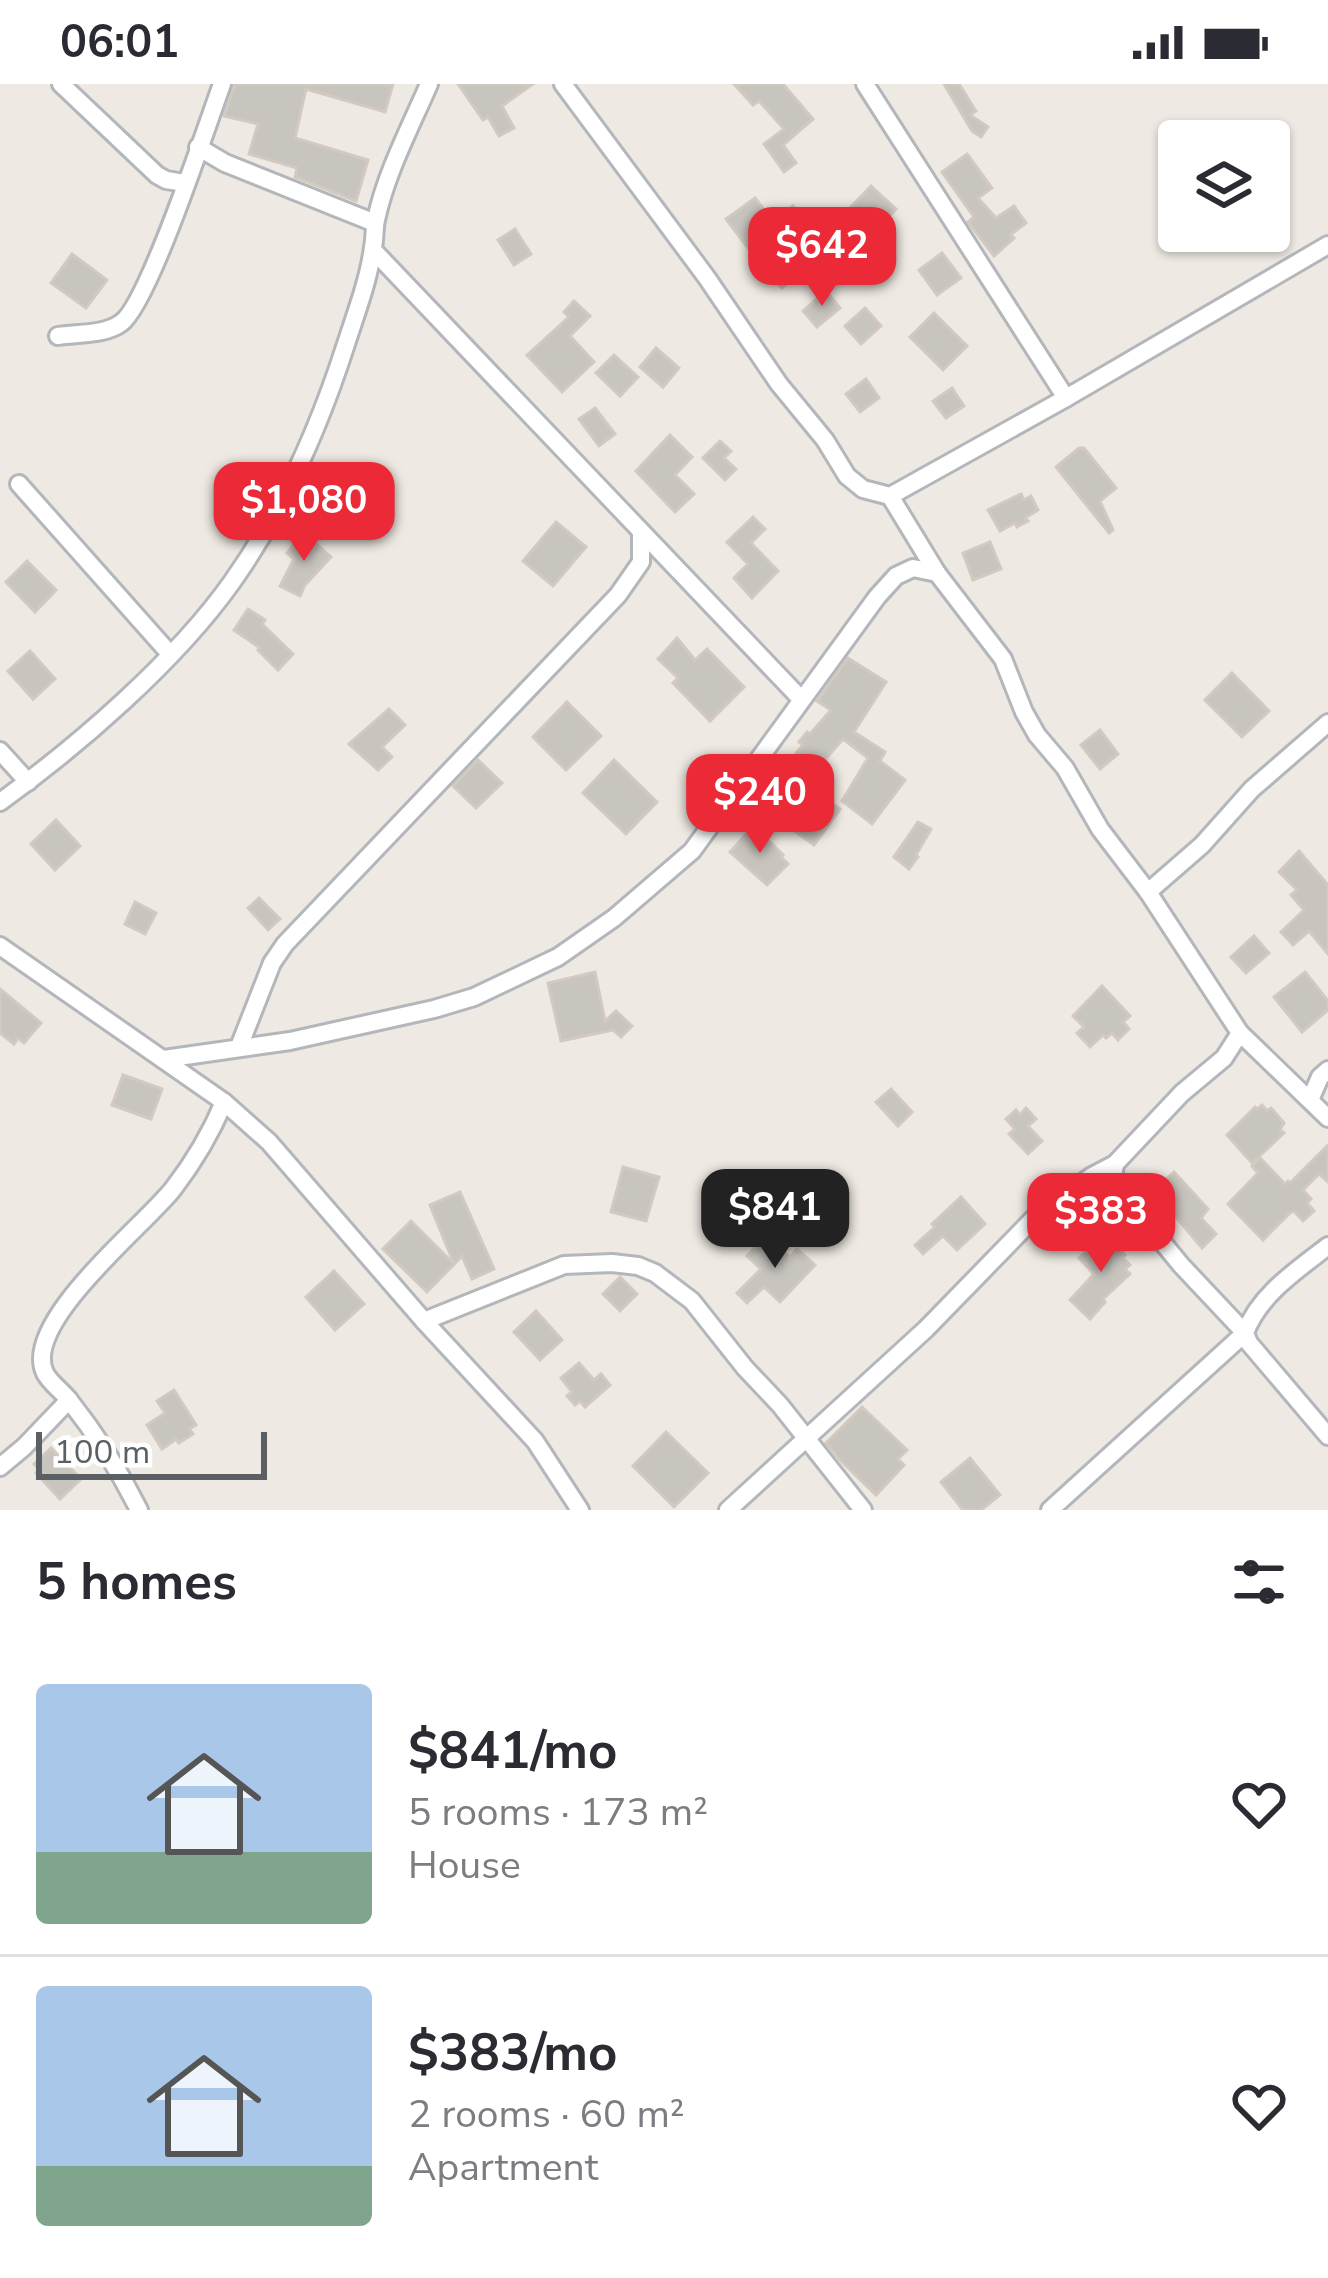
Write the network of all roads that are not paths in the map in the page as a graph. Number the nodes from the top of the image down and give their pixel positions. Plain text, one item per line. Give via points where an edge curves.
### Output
1 (61, 84) edge
2 (222, 84) edge
3 (429, 84) edge
4 (562, 84) edge
5 (870, 86) edge
6 (198, 147) junction
7 (185, 183) junction
8 (375, 223) junction
9 (1328, 245) edge
10 (373, 250) junction
11 (58, 335) dead end
12 (1066, 398) junction
13 (19, 484) dead end
14 (890, 496) junction
15 (641, 533) junction
16 (937, 573) junction
17 (170, 654) junction
18 (801, 699) junction
19 (1328, 723) edge
20 (0, 751) edge
21 (28, 782) junction
22 (0, 802) edge
23 (1148, 892) junction
24 (0, 946) edge
25 (1240, 1033) junction
26 (238, 1047) junction
27 (164, 1059) junction
28 (1324, 1073) edge
29 (1286, 1076) junction
30 (1310, 1100) junction
31 (224, 1102) junction
32 (1328, 1118) edge
33 (1115, 1164) junction
34 (1328, 1246) edge
35 (424, 1321) junction
36 (1245, 1333) junction
37 (69, 1400) junction
38 (1328, 1436) edge
39 (807, 1440) junction
40 (0, 1467) edge
41 (139, 1510) edge
42 (580, 1510) edge
43 (728, 1510) edge
44 (863, 1510) edge
45 (1050, 1510) edge

1 - 7 street via 157,175
2 - 6 street
3 - 8 street
4 - 14 street via 847,476
5 - 12 street
6 - 7 street
6 - 8 street
7 - 11 street via 128,316 110,328
8 - 10 street
9 - 12 street
10 - 15 street
10 - 17 street via 346,346 290,485 232,581
12 - 14 street
13 - 17 street
14 - 16 street
15 - 18 street
15 - 26 street via 641,562 618,595 285,944
16 - 18 street via 914,568 896,576
16 - 23 street via 1003,659 1037,735
17 - 21 street
18 - 26 street via 692,851 558,957 434,1009
19 - 23 street
20 - 21 street
21 - 22 street
23 - 25 street
24 - 27 street
25 - 29 street
25 - 33 street
26 - 27 street
27 - 31 street
28 - 29 street
28 - 30 street
29 - 30 street
30 - 32 street
31 - 35 street via 269,1142
31 - 37 street via 172,1190 51,1325 44,1372
33 - 36 street via 1117,1187
33 - 39 street via 1038,1214
34 - 36 street via 1267,1298
35 - 39 street via 564,1265 638,1266 692,1301
35 - 42 street via 535,1442
36 - 38 street
36 - 45 street
37 - 40 street
37 - 41 street
39 - 43 street
39 - 44 street

